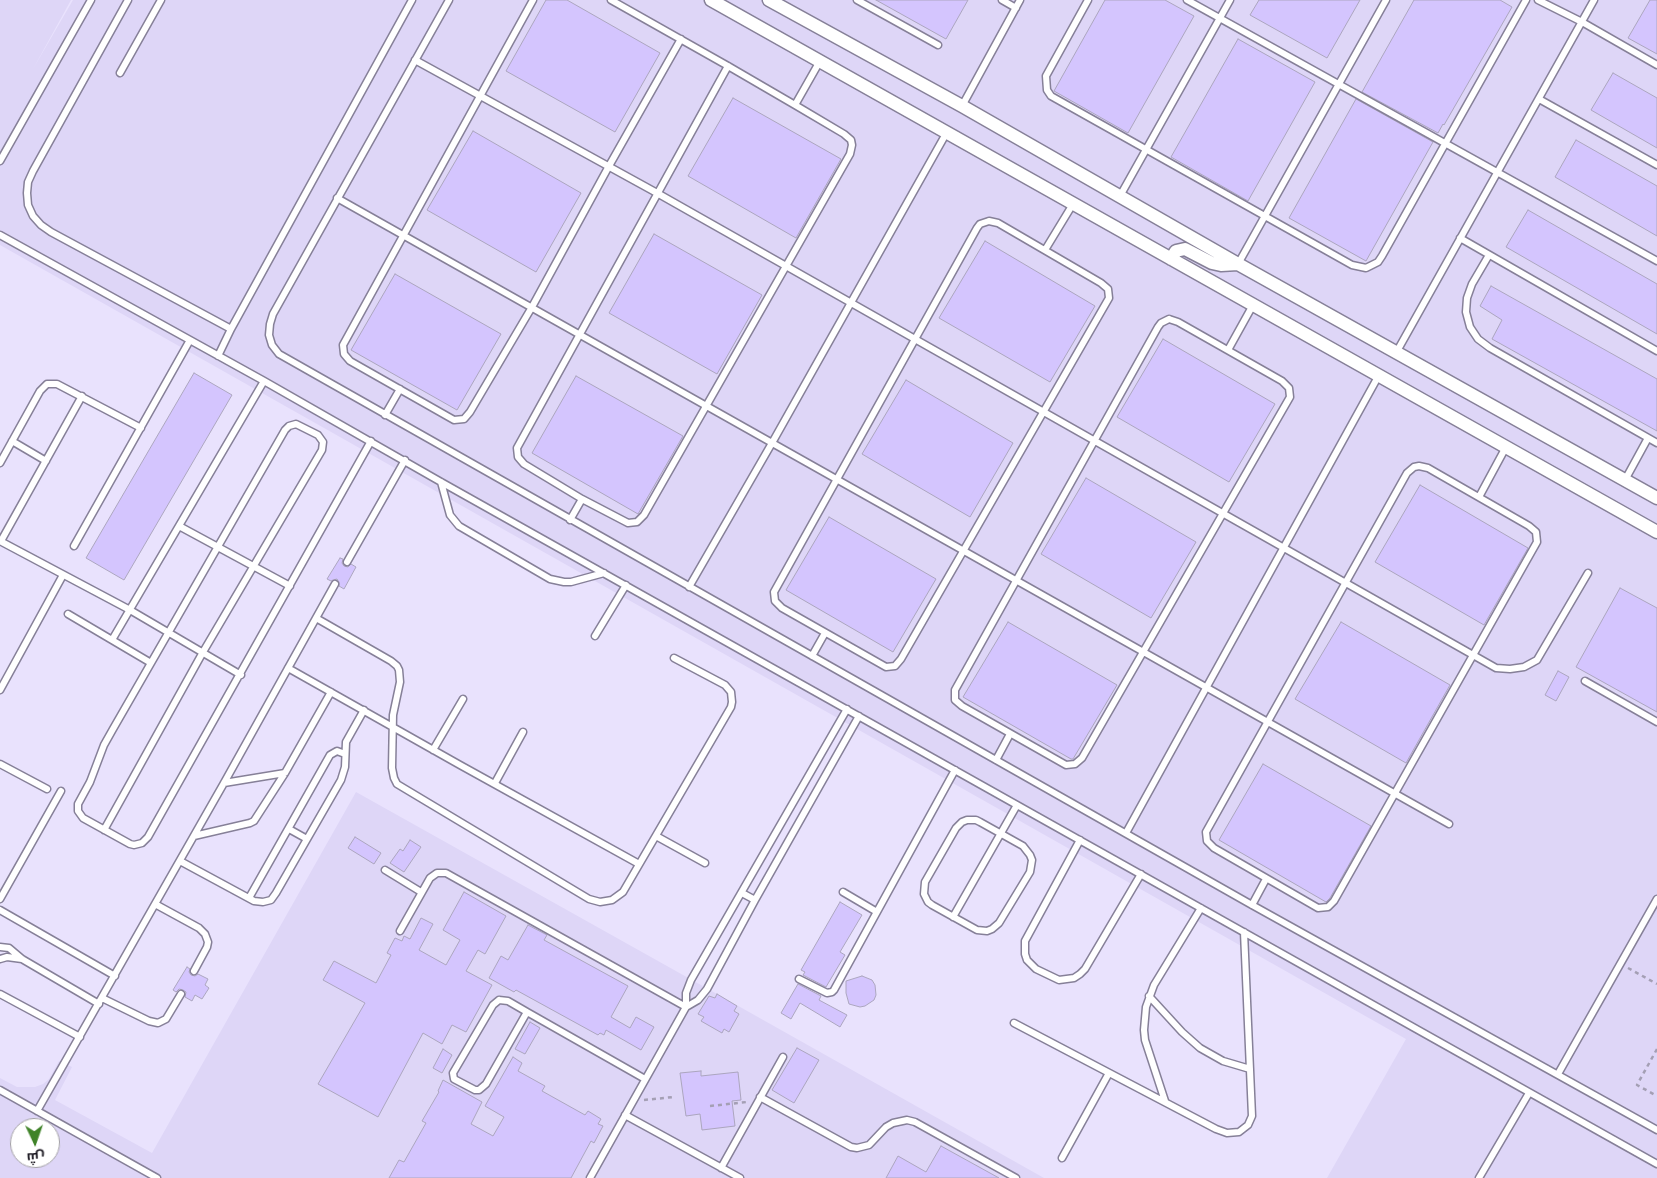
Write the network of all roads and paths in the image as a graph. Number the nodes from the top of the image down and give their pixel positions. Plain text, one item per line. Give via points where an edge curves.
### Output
1 (91, 0) edge
2 (128, 0) edge
3 (161, 0) edge
4 (412, 0) edge
5 (449, 0) edge
6 (534, 0) edge
7 (711, 0) edge
8 (769, 0) edge
9 (858, 0) edge
10 (1002, 0) edge
11 (1020, 0) edge
12 (1088, 0) edge
13 (1187, 0) edge
14 (1230, 0) edge
15 (1386, 0) edge
16 (1526, 0) edge
17 (1538, 0) edge
18 (1594, 0) edge
19 (614, 1) edge
20 (1016, 8) junction
21 (1220, 19) junction
22 (1582, 22) junction
23 (681, 40) junction
24 (938, 45) dead end
25 (415, 60) junction
26 (820, 61) junction
27 (1657, 65) edge
28 (728, 66) junction
29 (120, 74) dead end
30 (1339, 85) junction
31 (480, 96) junction
32 (1539, 98) junction
33 (795, 105) junction
34 (962, 106) junction
35 (947, 132) junction
36 (1445, 144) junction
37 (1146, 150) junction
38 (0, 161) edge
39 (1657, 165) edge
40 (609, 166) junction
41 (1497, 172) junction
42 (657, 193) junction
43 (1120, 196) junction
44 (337, 198) junction
45 (1073, 204) junction
46 (1265, 216) junction
47 (0, 235) edge
48 (404, 235) junction
49 (1460, 238) junction
50 (1045, 250) junction
51 (1489, 255) junction
52 (1171, 259) junction
53 (1657, 261) edge
54 (1238, 264) junction
55 (786, 266) junction
56 (851, 302) junction
57 (1254, 305) junction
58 (532, 307) junction
59 (231, 329) junction
60 (579, 334) junction
61 (916, 339) junction
62 (190, 340) junction
63 (1228, 350) junction
64 (1657, 351) edge
65 (1396, 353) junction
66 (218, 356) junction
67 (1379, 376) junction
68 (264, 380) junction
69 (400, 390) junction
70 (82, 396) junction
71 (707, 405) junction
72 (1044, 412) junction
73 (385, 415) junction
74 (141, 428) junction
75 (1648, 438) junction
76 (1094, 440) junction
77 (12, 441) junction
78 (371, 441) junction
79 (772, 443) junction
80 (1657, 443) edge
81 (1506, 447) junction
82 (404, 460) junction
83 (46, 461) junction
84 (0, 462) edge
85 (837, 479) junction
86 (1625, 480) junction
87 (440, 482) junction
88 (1478, 497) junction
89 (1657, 498) edge
90 (582, 499) junction
91 (1223, 513) junction
92 (570, 520) junction
93 (179, 526) junction
94 (1657, 532) edge
95 (0, 541) edge
96 (74, 546) dead end
97 (217, 547) junction
98 (1284, 548) junction
99 (964, 551) junction
100 (347, 562) dead end
101 (253, 566) junction
102 (604, 573) junction
103 (1588, 573) dead end
104 (63, 575) junction
105 (1016, 580) junction
106 (1346, 583) junction
107 (335, 584) dead end
108 (626, 585) junction
109 (290, 586) junction
110 (689, 587) junction
111 (130, 610) junction
112 (68, 614) dead end
113 (316, 618) junction
114 (168, 631) junction
115 (825, 633) junction
116 (596, 636) dead end
117 (112, 640) junction
118 (203, 652) junction
119 (1144, 652) junction
120 (1474, 655) junction
121 (812, 656) junction
122 (674, 658) dead end
123 (151, 663) junction
124 (288, 668) junction
125 (241, 675) junction
126 (1585, 681) dead end
127 (1207, 688) junction
128 (0, 690) edge
129 (331, 692) junction
130 (463, 699) dead end
131 (846, 709) junction
132 (364, 710) junction
133 (859, 716) junction
134 (1268, 722) junction
135 (1657, 722) edge
136 (392, 728) junction
137 (523, 732) dead end
138 (1010, 734) junction
139 (433, 750) junction
140 (345, 754) junction
141 (996, 760) junction
142 (0, 764) edge
143 (955, 770) junction
144 (285, 773) junction
145 (224, 783) junction
146 (495, 783) junction
147 (46, 789) dead end
148 (62, 791) dead end
149 (1395, 794) junction
150 (1017, 805) junction
151 (1449, 824) dead end
152 (289, 829) junction
153 (104, 830) junction
154 (1126, 833) junction
155 (1001, 834) junction
156 (194, 836) junction
157 (656, 836) junction
158 (307, 839) junction
159 (1080, 840) junction
160 (180, 861) junction
161 (705, 863) dead end
162 (639, 864) junction
163 (385, 870) dead end
164 (1141, 874) junction
165 (1266, 879) junction
166 (422, 892) junction
167 (742, 892) junction
168 (843, 892) dead end
169 (0, 898) edge
170 (249, 898) junction
171 (1657, 899) edge
172 (755, 900) junction
173 (155, 904) junction
174 (1252, 905) junction
175 (1201, 908) junction
176 (0, 910) edge
177 (877, 912) junction
178 (953, 917) junction
179 (400, 932) dead end
180 (1244, 932) junction
181 (0, 948) edge
182 (0, 959) edge
183 (22, 959) junction
184 (1620, 964) junction
185 (194, 971) dead end
186 (115, 976) junction
187 (799, 979) dead end
188 (1657, 984) edge
189 (0, 994) edge
190 (181, 994) dead end
191 (1149, 996) junction
192 (100, 1001) junction
193 (686, 1007) junction
194 (527, 1012) junction
195 (1014, 1023) dead end
196 (80, 1037) junction
197 (1657, 1049) edge
198 (783, 1057) dead end
199 (1250, 1069) junction
200 (1109, 1073) junction
201 (1558, 1074) junction
202 (645, 1078) junction
203 (0, 1090) edge
204 (1529, 1093) junction
205 (1657, 1096) edge
206 (674, 1097) dead end
207 (759, 1099) junction
208 (1165, 1101) junction
209 (632, 1102) junction
210 (710, 1106) dead end
211 (38, 1111) junction
212 (625, 1115) junction
213 (1657, 1130) edge
214 (1062, 1158) dead end
215 (1657, 1164) edge
216 (721, 1168) junction
217 (157, 1178) edge
218 (590, 1178) edge
219 (740, 1178) edge
220 (1016, 1178) edge
221 (1478, 1178) edge

1 - 38 lane
2 - 59 lane via 32,170 28,182 28,205 33,216 51,232
3 - 29 lane
4 - 59 lane
5 - 25 lane
6 - 31 lane
7 - 26 street
8 - 34 street
9 - 24 lane
10 - 20 lane
11 - 20 lane
12 - 37 lane via 1046,76 1047,90 1056,100
13 - 21 lane
14 - 21 lane
15 - 30 lane
16 - 36 lane
17 - 22 lane
18 - 22 lane
19 - 23 lane
20 - 34 lane
21 - 30 lane
21 - 37 lane
22 - 27 lane
22 - 32 lane
23 - 28 lane
23 - 40 lane
25 - 31 lane
25 - 44 lane
26 - 33 lane
26 - 35 street
28 - 33 lane
28 - 42 lane
30 - 36 lane
30 - 46 lane
31 - 40 lane
31 - 48 lane
32 - 39 lane
32 - 41 lane
33 - 55 lane via 848,136 852,149
34 - 43 street
35 - 45 street
35 - 56 lane
36 - 41 lane
36 - 46 lane via 1382,256 1372,266 1352,265
37 - 43 lane
37 - 46 lane
40 - 42 lane
40 - 58 lane
41 - 49 lane
41 - 53 lane
42 - 55 lane
42 - 60 lane
43 - 54 street
44 - 48 lane
44 - 73 lane via 274,314 269,335 279,354
45 - 50 lane
45 - 52 street
46 - 54 lane
47 - 62 lane
48 - 58 lane
48 - 69 lane via 343,350 350,361
49 - 51 lane
49 - 65 lane
50 - 61 lane via 994,222 980,224
50 - 72 lane via 1105,285 1110,298
51 - 64 lane
51 - 75 lane via 1467,298 1470,327 1478,339
52 - 54 street via 1176,251 1185,249 1221,266
52 - 57 street
54 - 65 street
55 - 56 lane
55 - 71 lane
56 - 61 lane
56 - 79 lane
57 - 63 lane
57 - 67 street
58 - 60 lane
58 - 69 lane via 464,419 450,418
59 - 66 lane
60 - 71 lane
60 - 90 lane via 516,453 524,464
61 - 72 lane
61 - 85 lane
62 - 66 lane
62 - 74 lane
63 - 76 lane via 1174,320 1161,323
63 - 91 lane via 1286,384 1290,397
65 - 86 street
66 - 68 lane
67 - 81 street
67 - 98 lane
68 - 78 lane
68 - 93 lane
69 - 73 lane
70 - 74 lane
70 - 77 lane via 57,384 47,384
70 - 83 lane
71 - 79 lane
71 - 90 lane via 641,519 628,523
72 - 76 lane
72 - 99 lane
73 - 92 lane
74 - 96 lane
75 - 80 lane
75 - 86 lane
76 - 91 lane
76 - 105 lane
77 - 83 lane
77 - 84 lane
78 - 82 lane
78 - 109 lane
79 - 85 lane
79 - 110 lane
81 - 88 lane
81 - 94 street
82 - 87 lane
82 - 100 lane
83 - 95 lane
85 - 99 lane
85 - 115 lane via 774,592 778,605
86 - 89 street
87 - 102 lane
87 - 102 lane via 450,514 459,526 550,579 571,582
88 - 106 lane via 1424,466 1410,469
88 - 120 lane via 1533,529 1538,537
90 - 92 lane
91 - 98 lane
91 - 119 lane
92 - 110 lane
93 - 97 lane
93 - 111 lane
95 - 104 lane
97 - 101 lane
97 - 101 lane via 285,430 293,424 300,424 322,438 323,446
97 - 114 lane
98 - 106 lane
98 - 127 lane
99 - 105 lane
99 - 115 lane via 895,666 881,665
101 - 109 lane
101 - 118 lane
102 - 108 lane
103 - 120 lane via 1537,660 1510,669 1496,668
104 - 111 lane
104 - 128 lane
105 - 119 lane
105 - 138 lane via 954,690 958,704
106 - 120 lane
106 - 134 lane
107 - 113 lane
108 - 116 lane
108 - 131 lane
109 - 125 lane
110 - 121 lane
111 - 114 lane
111 - 117 lane
112 - 117 lane
113 - 124 lane
113 - 136 lane via 397,666 401,676
114 - 118 lane
114 - 123 lane
115 - 121 lane
117 - 123 lane
118 - 125 lane
118 - 153 lane
119 - 127 lane
119 - 138 lane via 1082,758 1075,764 1062,764
120 - 149 lane
121 - 141 lane
122 - 157 lane via 725,685 731,692 732,702
123 - 153 lane via 104,745 78,804 80,815
124 - 129 lane
124 - 145 lane
125 - 153 lane via 146,840 138,845 130,844
126 - 135 lane
127 - 134 lane
127 - 154 lane
129 - 132 lane
129 - 144 lane
130 - 139 lane
131 - 133 lane
131 - 167 lane
132 - 136 lane
132 - 140 lane via 348,738
133 - 143 lane
133 - 172 lane
134 - 149 lane
134 - 165 lane via 1208,828 1206,837 1214,848
136 - 139 lane
136 - 162 lane via 392,773 397,784 589,899 606,902 618,897
137 - 146 lane
138 - 141 lane
139 - 146 lane
140 - 152 lane via 337,751 330,755
140 - 158 lane via 341,780
141 - 154 lane
142 - 147 lane
143 - 150 lane
143 - 177 lane
144 - 145 lane
144 - 156 lane via 254,821
145 - 156 lane
146 - 162 lane
148 - 169 lane
149 - 151 lane
149 - 165 lane via 1328,907 1318,908
150 - 155 lane
150 - 159 lane
152 - 158 lane
152 - 170 lane
154 - 174 lane
155 - 178 lane
155 - 178 lane via 976,820 962,822 956,828 925,882 924,894 928,902
155 - 178 lane via 1027,850 1032,860 1030,872 992,929 977,930
156 - 160 lane
157 - 161 lane
157 - 162 lane
158 - 170 lane via 274,897 267,902
159 - 164 lane
159 - 164 lane via 1024,941 1027,960 1036,970 1059,980 1080,974
160 - 170 lane
160 - 173 lane
163 - 166 lane
164 - 175 lane
165 - 174 lane
166 - 179 lane
166 - 193 lane via 434,875 442,872 451,874
167 - 172 lane
167 - 193 lane via 688,986
168 - 177 lane
171 - 184 lane
172 - 193 lane via 707,988 698,1000
173 - 185 lane via 205,934 207,947
173 - 186 lane
174 - 201 lane
175 - 180 lane
175 - 191 lane
176 - 186 lane
177 - 187 lane via 832,992 827,993
180 - 199 lane
180 - 204 lane
181 - 183 lane via 9,948
182 - 183 lane
183 - 192 lane
184 - 188 path
184 - 201 lane
186 - 192 lane
189 - 196 lane
190 - 192 lane via 166,1019 158,1023
191 - 199 lane via 1200,1048 1223,1061
191 - 208 lane via 1144,1019 1145,1040
192 - 196 lane
193 - 202 lane
194 - 194 lane via 504,1000 495,1002 452,1073 454,1079 475,1090 483,1088
194 - 202 lane
195 - 200 lane
196 - 211 lane
197 - 205 path via 1636,1085
198 - 207 lane
199 - 208 lane via 1252,1116 1248,1125 1239,1132 1222,1131
200 - 208 lane
200 - 214 lane
201 - 213 lane
202 - 209 lane
203 - 211 lane
204 - 215 lane
204 - 221 lane
206 - 209 path
207 - 210 path
207 - 216 lane
207 - 220 lane via 857,1148 869,1145 893,1123 915,1122
209 - 212 lane
211 - 217 lane
212 - 216 lane
212 - 218 lane
216 - 219 lane

